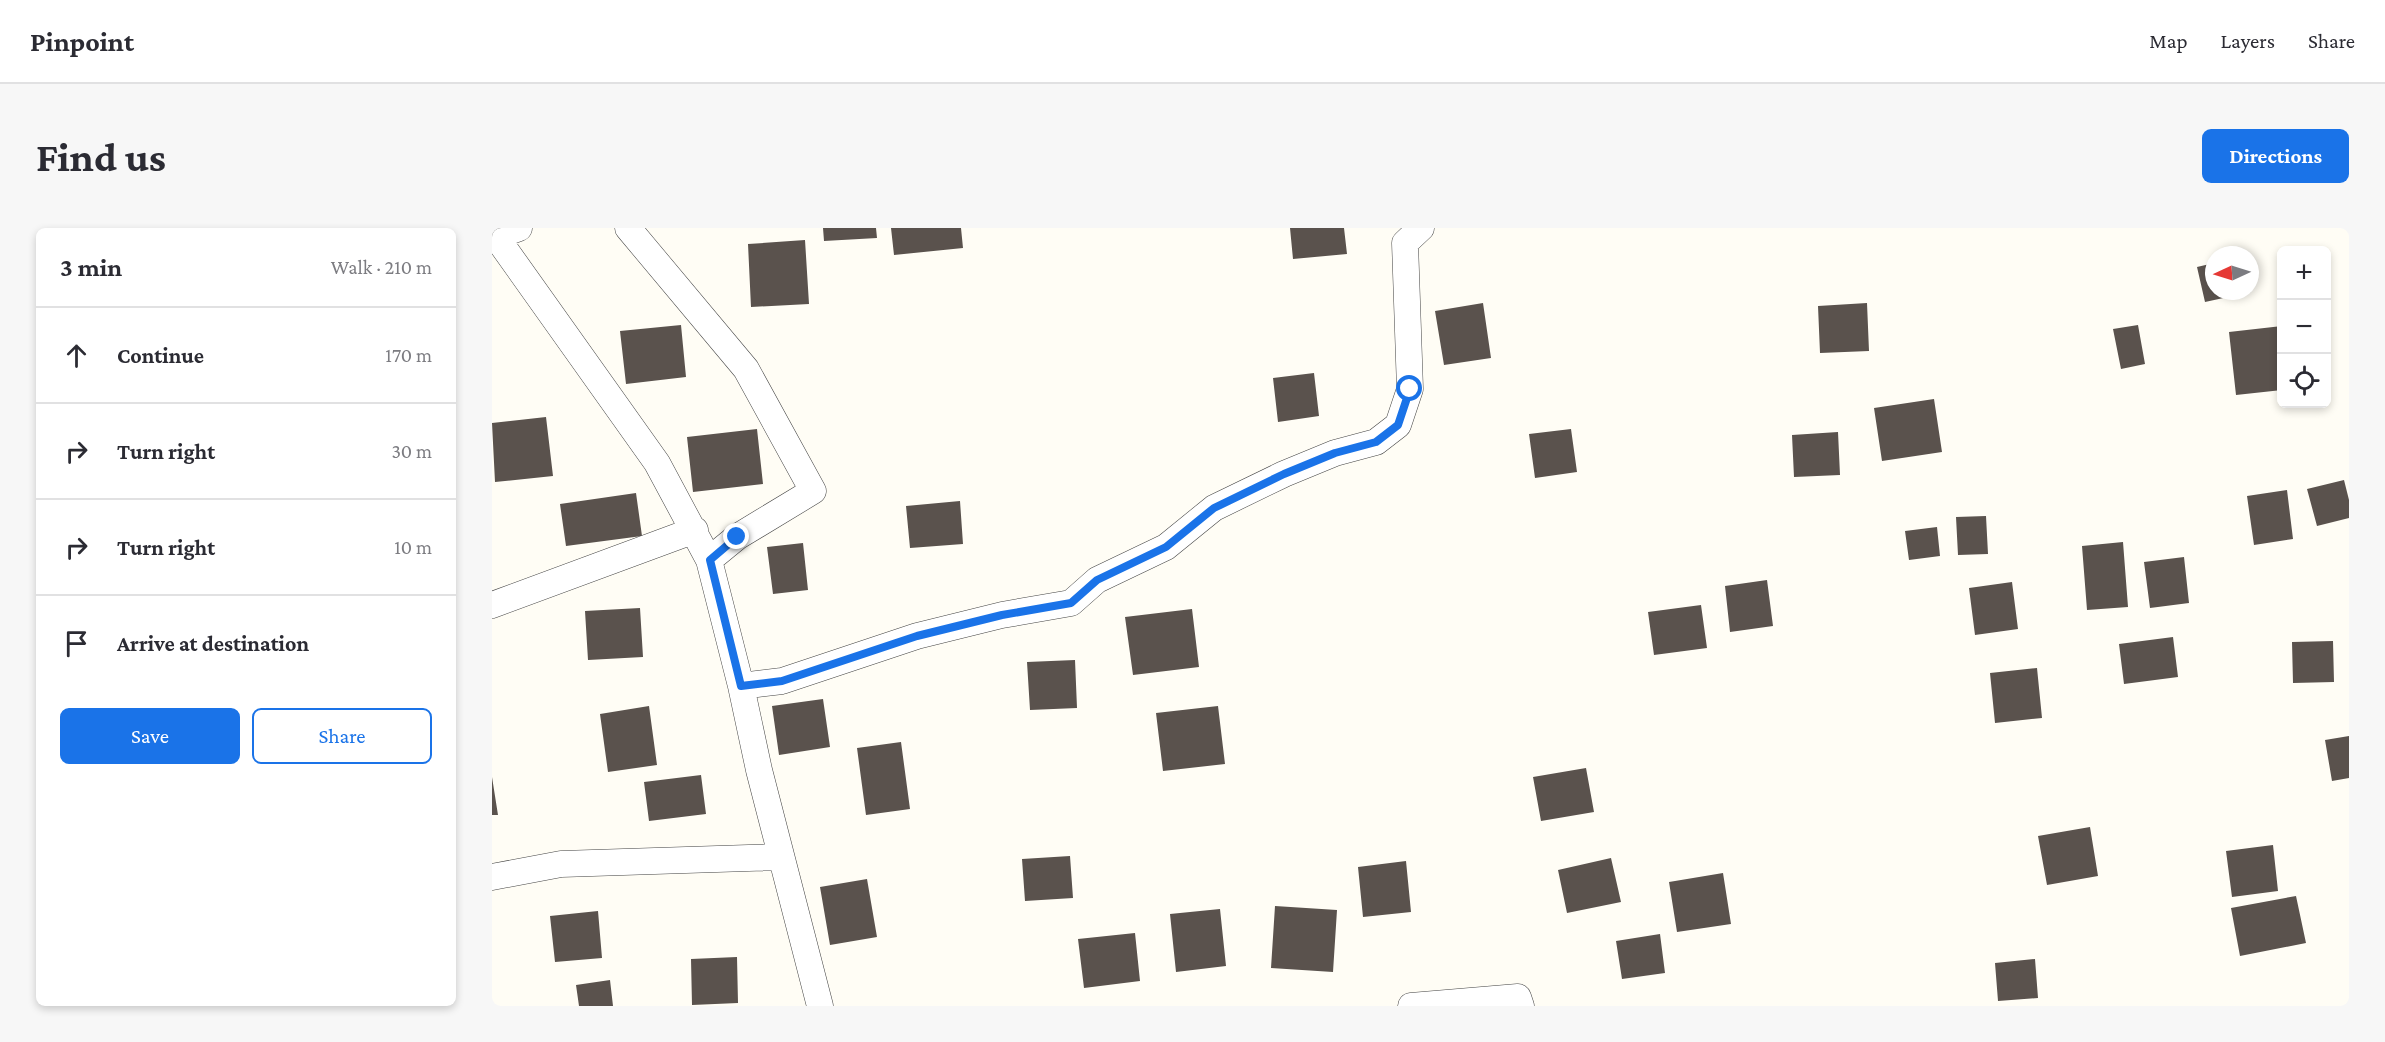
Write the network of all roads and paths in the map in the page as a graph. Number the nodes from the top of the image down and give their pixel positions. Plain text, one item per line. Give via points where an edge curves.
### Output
1 (519, 228) edge
2 (628, 228) edge
3 (1421, 228) edge
4 (494, 234) edge
5 (695, 530) junction
6 (710, 560) junction
7 (492, 605) edge
8 (741, 686) junction
9 (781, 857) junction
10 (492, 877) edge
11 (820, 1006) edge
12 (1411, 1006) edge
13 (1521, 1006) edge

1 - 4 street
2 - 6 street via 746,369 813,491 737,537
3 - 8 street via 1405,243 1410,389 1398,425 1376,442 1335,453 1214,508 1166,547 1097,580 1071,603 917,636 782,681
4 - 5 street via 657,463
5 - 6 street
5 - 7 street
6 - 8 street
8 - 9 street
9 - 10 street via 561,864
9 - 11 street
12 - 13 street via 1518,996

